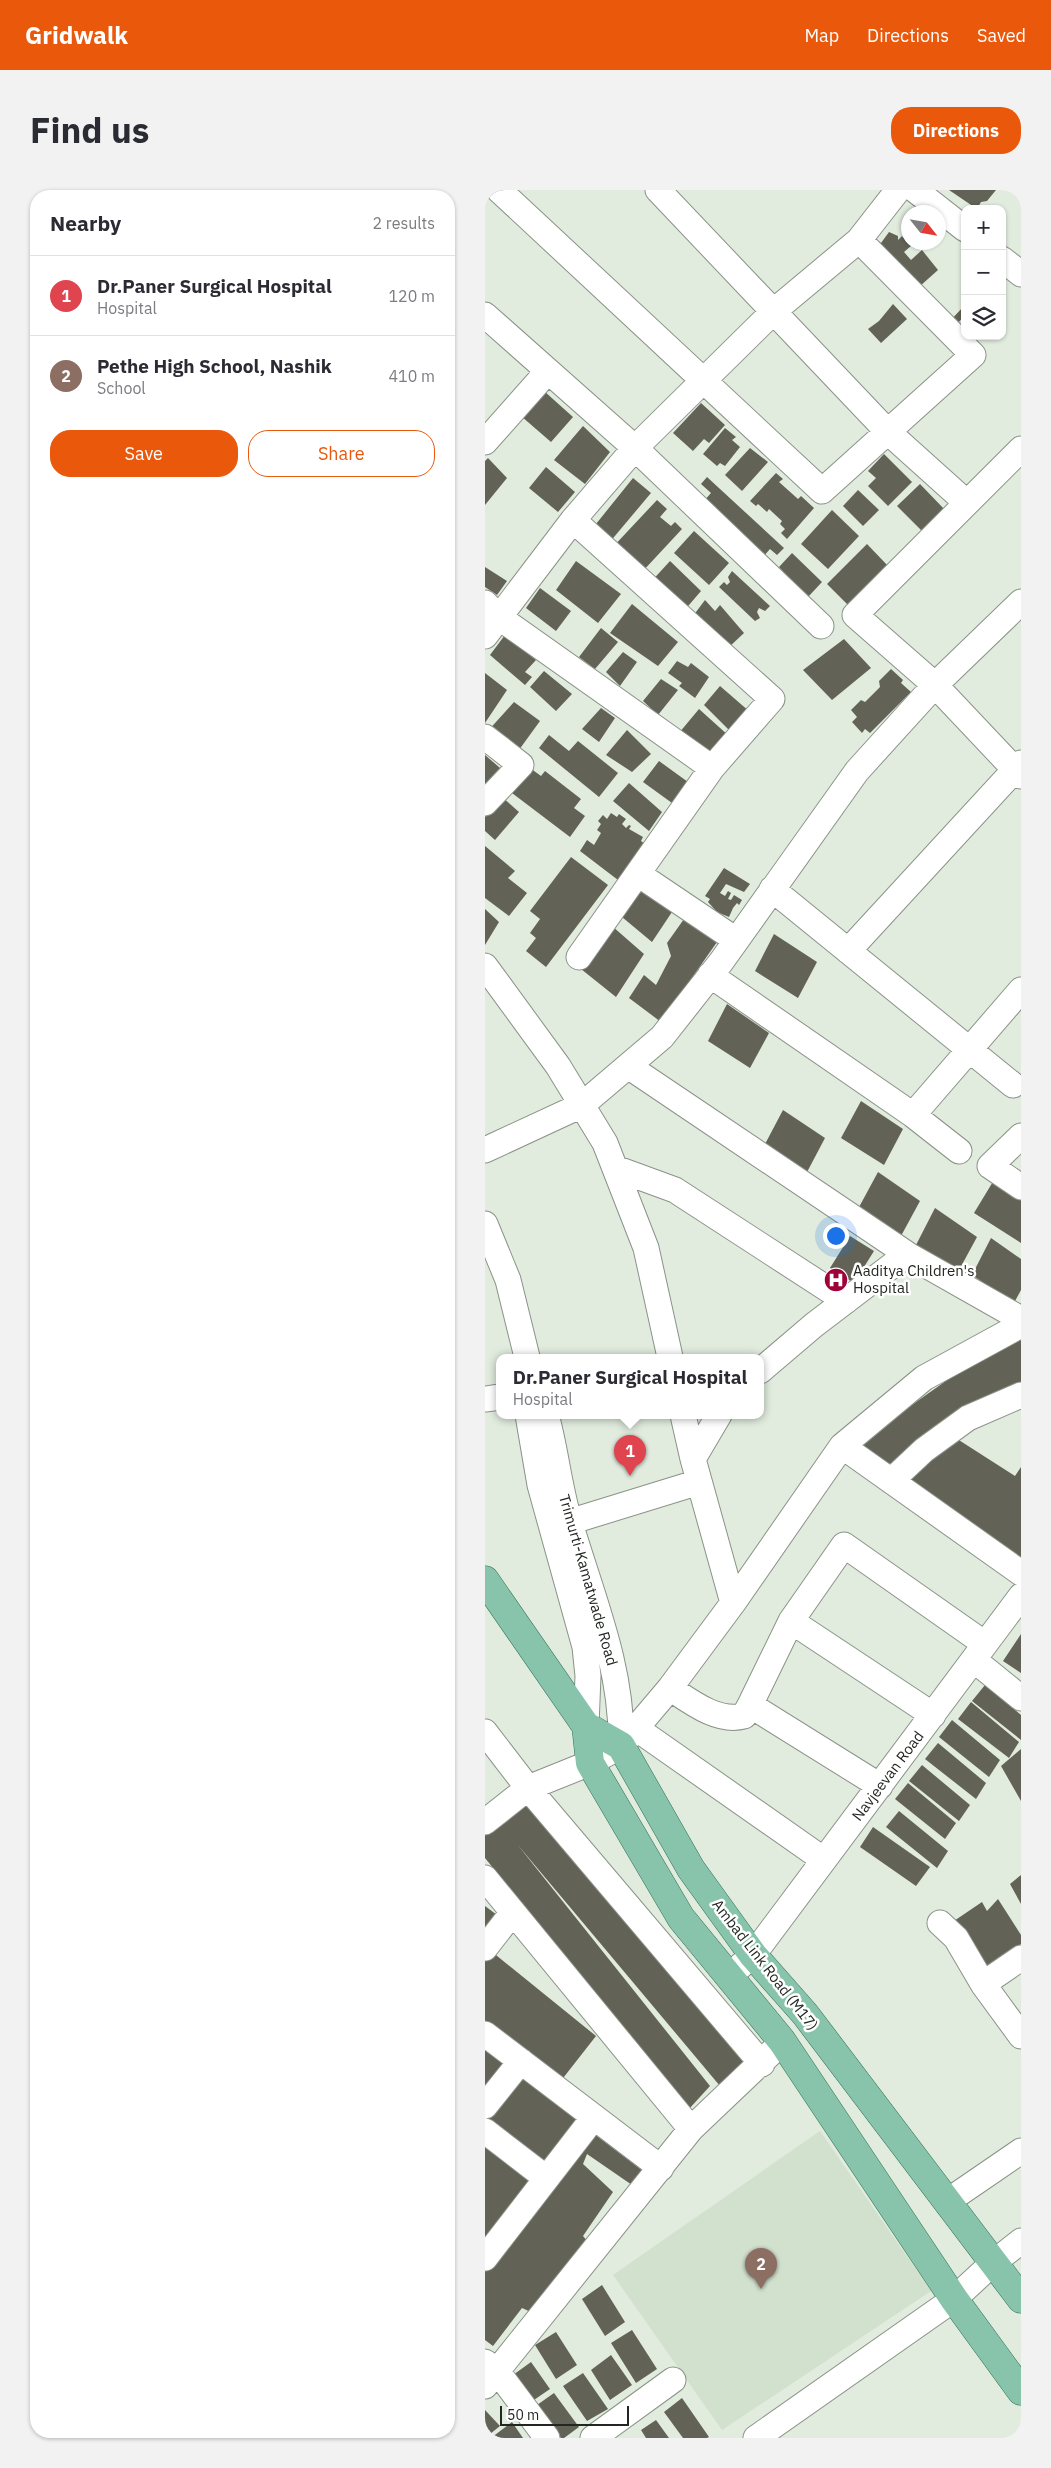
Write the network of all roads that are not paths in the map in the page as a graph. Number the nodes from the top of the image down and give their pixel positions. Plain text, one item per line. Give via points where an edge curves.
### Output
1 (499, 190) edge
2 (658, 190) edge
3 (903, 191) edge
4 (961, 227) edge
5 (866, 230) junction
6 (1006, 262) edge
7 (1021, 274) edge
8 (774, 311) junction
9 (485, 315) edge
10 (548, 371) junction
11 (704, 379) junction
12 (889, 432) junction
13 (485, 442) edge
14 (635, 448) junction
15 (1021, 449) edge
16 (967, 503) junction
17 (573, 520) junction
18 (1021, 602) edge
19 (490, 619) edge
20 (821, 626) dead end
21 (935, 686) junction
22 (485, 737) edge
23 (712, 768) junction
24 (1019, 769) edge
25 (485, 803) edge
26 (638, 874) junction
27 (772, 890) junction
28 (736, 940) junction
29 (848, 951) junction
30 (579, 957) dead end
31 (485, 966) edge
32 (710, 975) junction
33 (1021, 990) edge
34 (970, 1050) junction
35 (628, 1066) junction
36 (1013, 1086) dead end
37 (581, 1105) junction
38 (913, 1115) junction
39 (1021, 1136) edge
40 (485, 1150) edge
41 (959, 1151) dead end
42 (615, 1168) junction
43 (1021, 1187) edge
44 (485, 1224) edge
45 (910, 1256) junction
46 (846, 1301) junction
47 (1021, 1319) edge
48 (1021, 1325) edge
49 (526, 1354) edge
50 (669, 1354) edge
51 (764, 1368) edge
52 (1021, 1395) edge
53 (529, 1419) edge
54 (547, 1419) edge
55 (684, 1419) edge
56 (717, 1419) edge
57 (842, 1446) junction
58 (696, 1471) junction
59 (891, 1481) junction
60 (560, 1525) junction
61 (1021, 1572) edge
62 (486, 1584) edge
63 (1021, 1596) edge
64 (733, 1603) junction
65 (791, 1621) junction
66 (980, 1652) junction
67 (670, 1688) junction
68 (1021, 1698) edge
69 (750, 1705) junction
70 (933, 1715) junction
71 (586, 1726) junction
72 (485, 1732) edge
73 (629, 1737) junction
74 (591, 1763) junction
75 (880, 1786) junction
76 (528, 1788) junction
77 (485, 1822) edge
78 (824, 1860) junction
79 (485, 1878) edge
80 (513, 1912) junction
81 (940, 1923) dead end
82 (485, 1948) edge
83 (753, 1955) junction
84 (1021, 1958) edge
85 (729, 1976) junction
86 (983, 1984) junction
87 (485, 2034) edge
88 (1021, 2036) edge
89 (782, 2040) junction
90 (521, 2061) junction
91 (762, 2064) junction
92 (485, 2106) edge
93 (594, 2116) junction
94 (691, 2129) junction
95 (485, 2131) edge
96 (1021, 2151) edge
97 (661, 2168) junction
98 (546, 2178) junction
99 (948, 2201) junction
100 (1021, 2241) edge
101 (485, 2258) edge
102 (993, 2263) junction
103 (1021, 2298) edge
104 (954, 2299) junction
105 (489, 2373) edge
106 (673, 2380) dead end
107 (1021, 2391) edge
108 (547, 2438) edge
109 (593, 2438) edge
110 (756, 2438) edge

1 - 11 street
2 - 8 street
3 - 4 street
3 - 5 street
5 - 8 street
5 - 12 street via 973,354
6 - 7 street
8 - 11 street
8 - 12 street
9 - 10 street
10 - 13 street
10 - 14 street
11 - 12 street via 821,491
11 - 14 street
12 - 16 street
14 - 17 street
14 - 20 street
15 - 16 street
16 - 21 street via 855,615
17 - 19 street
17 - 23 street via 772,699
18 - 21 street
19 - 23 street
21 - 24 street
21 - 27 street via 857,771
22 - 25 street via 521,764
23 - 26 street
24 - 29 street
26 - 28 street
26 - 30 street
27 - 28 street
27 - 29 street
28 - 32 street
29 - 34 street
31 - 37 street via 559,1066
32 - 35 street via 662,1037
32 - 38 street
33 - 34 street
34 - 36 street
34 - 38 street
35 - 37 street
35 - 45 street
37 - 40 street
37 - 42 street via 605,1143
38 - 41 street
39 - 43 street via 990,1166
42 - 46 street via 675,1190
42 - 50 street via 646,1248
44 - 49 street via 508,1280
45 - 46 street via 898,1261
45 - 47 street
46 - 51 street
48 - 57 street via 924,1378
52 - 59 street via 968,1418 924,1450
53 - 60 street, Trimurti-Kamatwade Road via 540,1485
54 - 60 street, Trimurti-Kamatwade Road
55 - 58 street
56 - 58 street
57 - 59 street
57 - 64 street
58 - 60 street
58 - 64 street
59 - 61 street
60 - 71 street, Trimurti-Kamatwade Road via 589,1676
60 - 73 street, Trimurti-Kamatwade Road via 598,1607
62 - 71 main road
63 - 66 street, Navjeevan Road
64 - 67 street
65 - 66 street via 844,1546
65 - 69 street
65 - 70 street
66 - 68 street
66 - 70 street, Navjeevan Road
67 - 69 street via 716,1715 735,1719 744,1716
67 - 73 street
69 - 75 street
70 - 75 street, Navjeevan Road
71 - 73 main road
71 - 74 main road
72 - 76 street
73 - 74 street
73 - 78 street
73 - 83 main road, Ambad Link Road (M17) via 691,1869
74 - 76 street
74 - 85 main road via 681,1918
75 - 78 street, Navjeevan Road
76 - 77 street
76 - 91 street
78 - 83 street, Navjeevan Road
79 - 80 street
80 - 82 street
80 - 94 street
81 - 86 street via 956,1938
83 - 85 street, Navjeevan Road
83 - 99 main road, Ambad Link Road (M17) via 805,2014
84 - 86 street
85 - 89 main road
86 - 88 street
87 - 90 street
89 - 91 street
89 - 104 main road
90 - 92 street
90 - 93 street
91 - 94 street
93 - 97 street
93 - 98 street
94 - 97 street
95 - 98 street
96 - 99 street
97 - 105 street
98 - 101 street
99 - 102 main road, Ambad Link Road (M17)
100 - 102 street
102 - 103 main road, Ambad Link Road (M17)
102 - 104 street
104 - 107 main road
104 - 110 street
105 - 108 street
106 - 109 street

